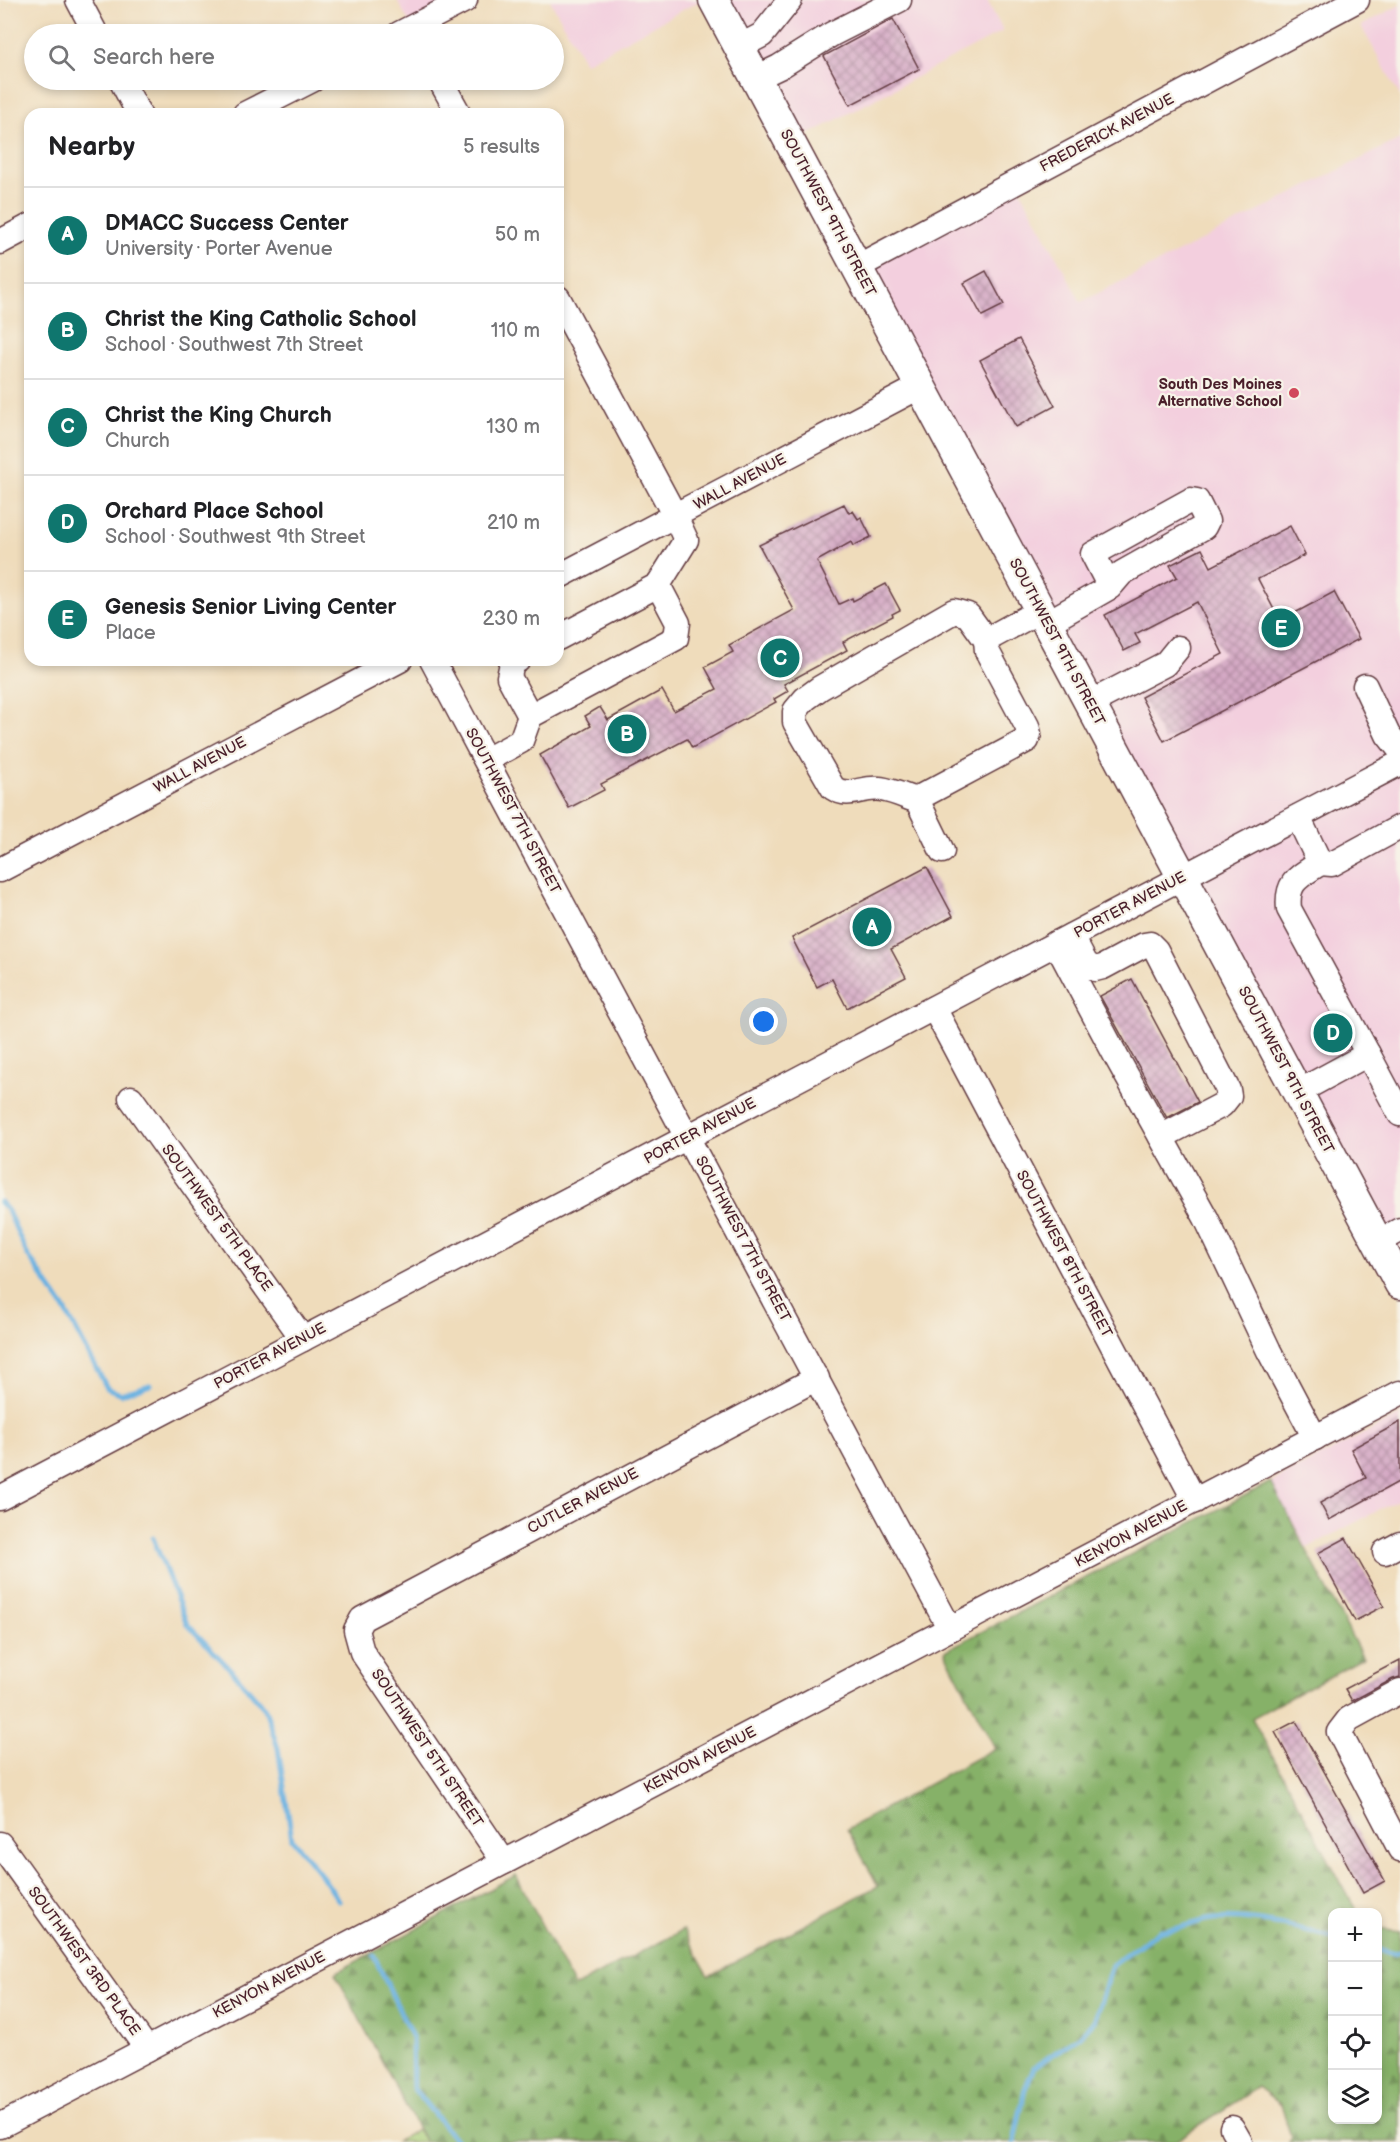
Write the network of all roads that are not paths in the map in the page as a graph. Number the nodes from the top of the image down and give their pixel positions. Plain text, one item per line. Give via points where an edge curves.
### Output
1 (78, 0) edge
2 (465, 0) edge
3 (714, 0) edge
4 (899, 0) edge
5 (1357, 0) edge
6 (784, 2) edge
7 (439, 6) edge
8 (91, 24) edge
9 (418, 24) edge
10 (739, 47) junction
11 (756, 78) junction
12 (126, 90) edge
13 (292, 90) edge
14 (446, 90) edge
15 (136, 108) edge
16 (257, 108) edge
17 (456, 108) edge
18 (24, 229) edge
19 (0, 242) edge
20 (857, 267) junction
21 (564, 309) edge
22 (921, 386) junction
23 (675, 516) junction
24 (564, 574) edge
25 (658, 585) junction
26 (1110, 587) dead end
27 (1044, 617) junction
28 (564, 635) edge
29 (986, 640) junction
30 (1178, 648) dead end
31 (389, 666) edge
32 (435, 666) edge
33 (512, 666) edge
34 (1365, 686) dead end
35 (1090, 703) junction
36 (530, 716) junction
37 (1400, 750) edge
38 (486, 760) junction
39 (1400, 763) edge
40 (918, 801) junction
41 (1298, 817) junction
42 (1400, 827) edge
43 (942, 851) dead end
44 (1320, 864) junction
45 (0, 870) edge
46 (1183, 877) junction
47 (1064, 940) junction
48 (934, 1008) junction
49 (1368, 1054) junction
50 (1298, 1092) junction
51 (131, 1098) dead end
52 (1400, 1114) edge
53 (688, 1137) junction
54 (1161, 1137) junction
55 (1389, 1236) edge
56 (1400, 1284) edge
57 (303, 1339) junction
58 (817, 1378) junction
59 (1400, 1394) edge
60 (1315, 1438) junction
61 (0, 1498) edge
62 (1195, 1501) junction
63 (951, 1629) junction
64 (356, 1630) joint
65 (1400, 1691) edge
66 (0, 1844) edge
67 (1400, 1849) edge
68 (504, 1862) junction
69 (147, 2049) junction
70 (0, 2126) edge

1 - 8 street
2 - 7 street
3 - 10 main road, SOUTHWEST 9TH STREET
4 - 11 street
5 - 20 street, FREDERICK AVENUE
6 - 10 street via 762,35
7 - 9 street
10 - 11 main road, SOUTHWEST 9TH STREET
11 - 20 main road, SOUTHWEST 9TH STREET
12 - 15 street
13 - 16 street
14 - 17 street
18 - 19 street
20 - 22 main road, SOUTHWEST 9TH STREET
21 - 23 street
22 - 23 street, WALL AVENUE
22 - 27 main road, SOUTHWEST 9TH STREET
23 - 24 street, WALL AVENUE
23 - 25 street via 686,540
25 - 28 street
25 - 36 street via 678,623 676,638
26 - 27 street
27 - 29 street
27 - 35 main road, SOUTHWEST 9TH STREET
29 - 40 street via 987,651 1029,734 1027,740 926,793
29 - 40 street via 968,615 954,611 820,688 795,711 795,722 833,788 847,794 879,789
30 - 35 street via 1165,664
31 - 45 street, WALL AVENUE
32 - 38 street, SOUTHWEST 7TH STREET
33 - 36 street via 510,677
34 - 37 street via 1388,735
35 - 46 main road, SOUTHWEST 9TH STREET
36 - 38 street via 521,741
38 - 53 street, SOUTHWEST 7TH STREET
39 - 41 street, PORTER AVENUE
40 - 43 street
41 - 44 street
41 - 46 street, PORTER AVENUE
42 - 44 street via 1332,864
44 - 49 street via 1291,886 1289,909
46 - 47 street, PORTER AVENUE
46 - 50 main road, SOUTHWEST 9TH STREET
47 - 48 street, PORTER AVENUE
47 - 54 street
47 - 54 street via 1095,969 1150,944 1228,1090 1229,1096 1222,1105
48 - 53 street, PORTER AVENUE
48 - 62 street, SOUTHWEST 8TH STREET
49 - 50 street
49 - 52 street
50 - 55 main road, SOUTHWEST 9TH STREET
51 - 57 street, SOUTHWEST 5TH PLACE
53 - 57 street, PORTER AVENUE
53 - 58 street, SOUTHWEST 7TH STREET
54 - 60 street via 1206,1218
55 - 56 main road, SOUTHWEST 9TH STREET
57 - 61 street, PORTER AVENUE
58 - 63 street, SOUTHWEST 7TH STREET
58 - 64 street, CUTLER AVENUE via 371,1613
59 - 60 street, KENYON AVENUE
60 - 62 street, KENYON AVENUE
62 - 63 street, KENYON AVENUE
63 - 68 street, KENYON AVENUE
64 - 68 street, SOUTHWEST 5TH STREET via 362,1652
65 - 67 street via 1349,1719 1339,1732
66 - 69 street, SOUTHWEST 3RD PLACE
68 - 69 street, KENYON AVENUE
69 - 70 street, KENYON AVENUE

